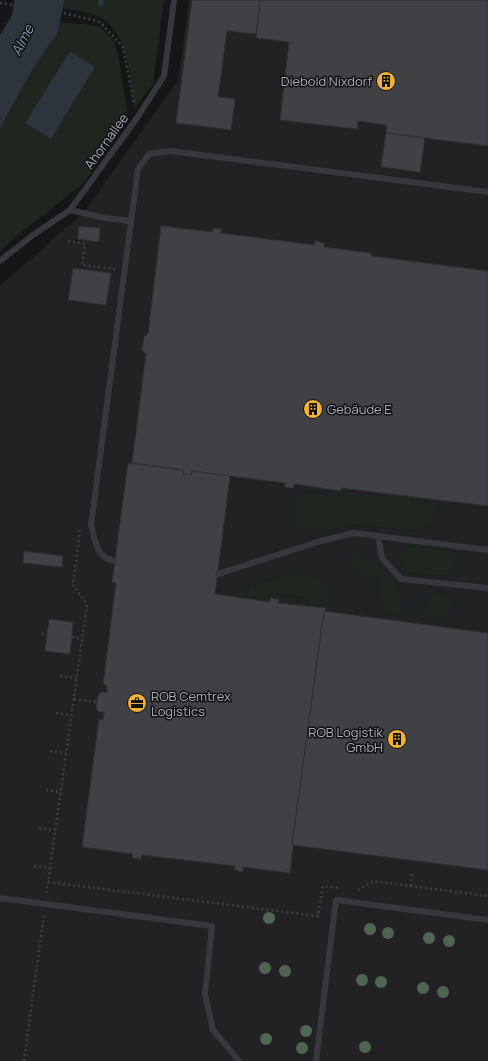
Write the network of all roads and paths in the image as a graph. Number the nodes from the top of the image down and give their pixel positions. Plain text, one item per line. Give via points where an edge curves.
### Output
1 (174, 0) edge
2 (0, 3) edge
3 (13, 5) dead end
4 (64, 13) dead end
5 (137, 118) junction
6 (488, 192) edge
7 (70, 210) junction
8 (131, 221) junction
9 (68, 241) dead end
10 (0, 261) edge
11 (117, 269) dead end
12 (81, 525) dead end
13 (378, 536) junction
14 (488, 550) edge
15 (115, 561) dead end
16 (218, 574) dead end
17 (488, 588) edge
18 (42, 634) dead end
19 (82, 638) junction
20 (60, 676) dead end
21 (76, 678) junction
22 (74, 699) junction
23 (97, 702) dead end
24 (56, 713) dead end
25 (71, 715) junction
26 (50, 751) dead end
27 (66, 753) junction
28 (46, 790) dead end
29 (60, 792) junction
30 (39, 828) dead end
31 (55, 830) junction
32 (34, 866) dead end
33 (50, 868) junction
34 (412, 874) dead end
35 (48, 882) junction
36 (411, 886) junction
37 (345, 889) dead end
38 (352, 890) dead end
39 (488, 896) edge
40 (0, 898) edge
41 (45, 904) junction
42 (488, 920) edge
43 (24, 1061) edge
44 (240, 1061) edge
45 (316, 1061) edge

1 - 5 lane, Ahornallee via 164,76
2 - 3 path
4 - 5 path via 100,22 123,47
5 - 7 lane, Ahornallee
6 - 8 lane via 170,150 149,154 138,169
7 - 8 lane
7 - 10 lane, Ahornallee
8 - 15 lane via 91,525 96,549
9 - 11 path via 85,244 82,265
12 - 19 path via 72,585 87,604
13 - 14 lane
13 - 16 lane via 354,533
13 - 17 lane via 382,558 401,579
18 - 19 path
19 - 21 path
20 - 21 path
21 - 22 path
22 - 23 path
22 - 25 path
24 - 25 path
25 - 27 path
26 - 27 path
27 - 29 path
28 - 29 path
29 - 31 path
30 - 31 path
31 - 33 path
32 - 33 path
33 - 35 path
34 - 36 path
35 - 37 path via 318,916 323,886
35 - 41 path
36 - 38 path via 373,881 360,891
36 - 39 path
40 - 41 lane
41 - 43 path
41 - 44 lane via 212,926 205,994 213,1030
42 - 45 lane via 336,900

